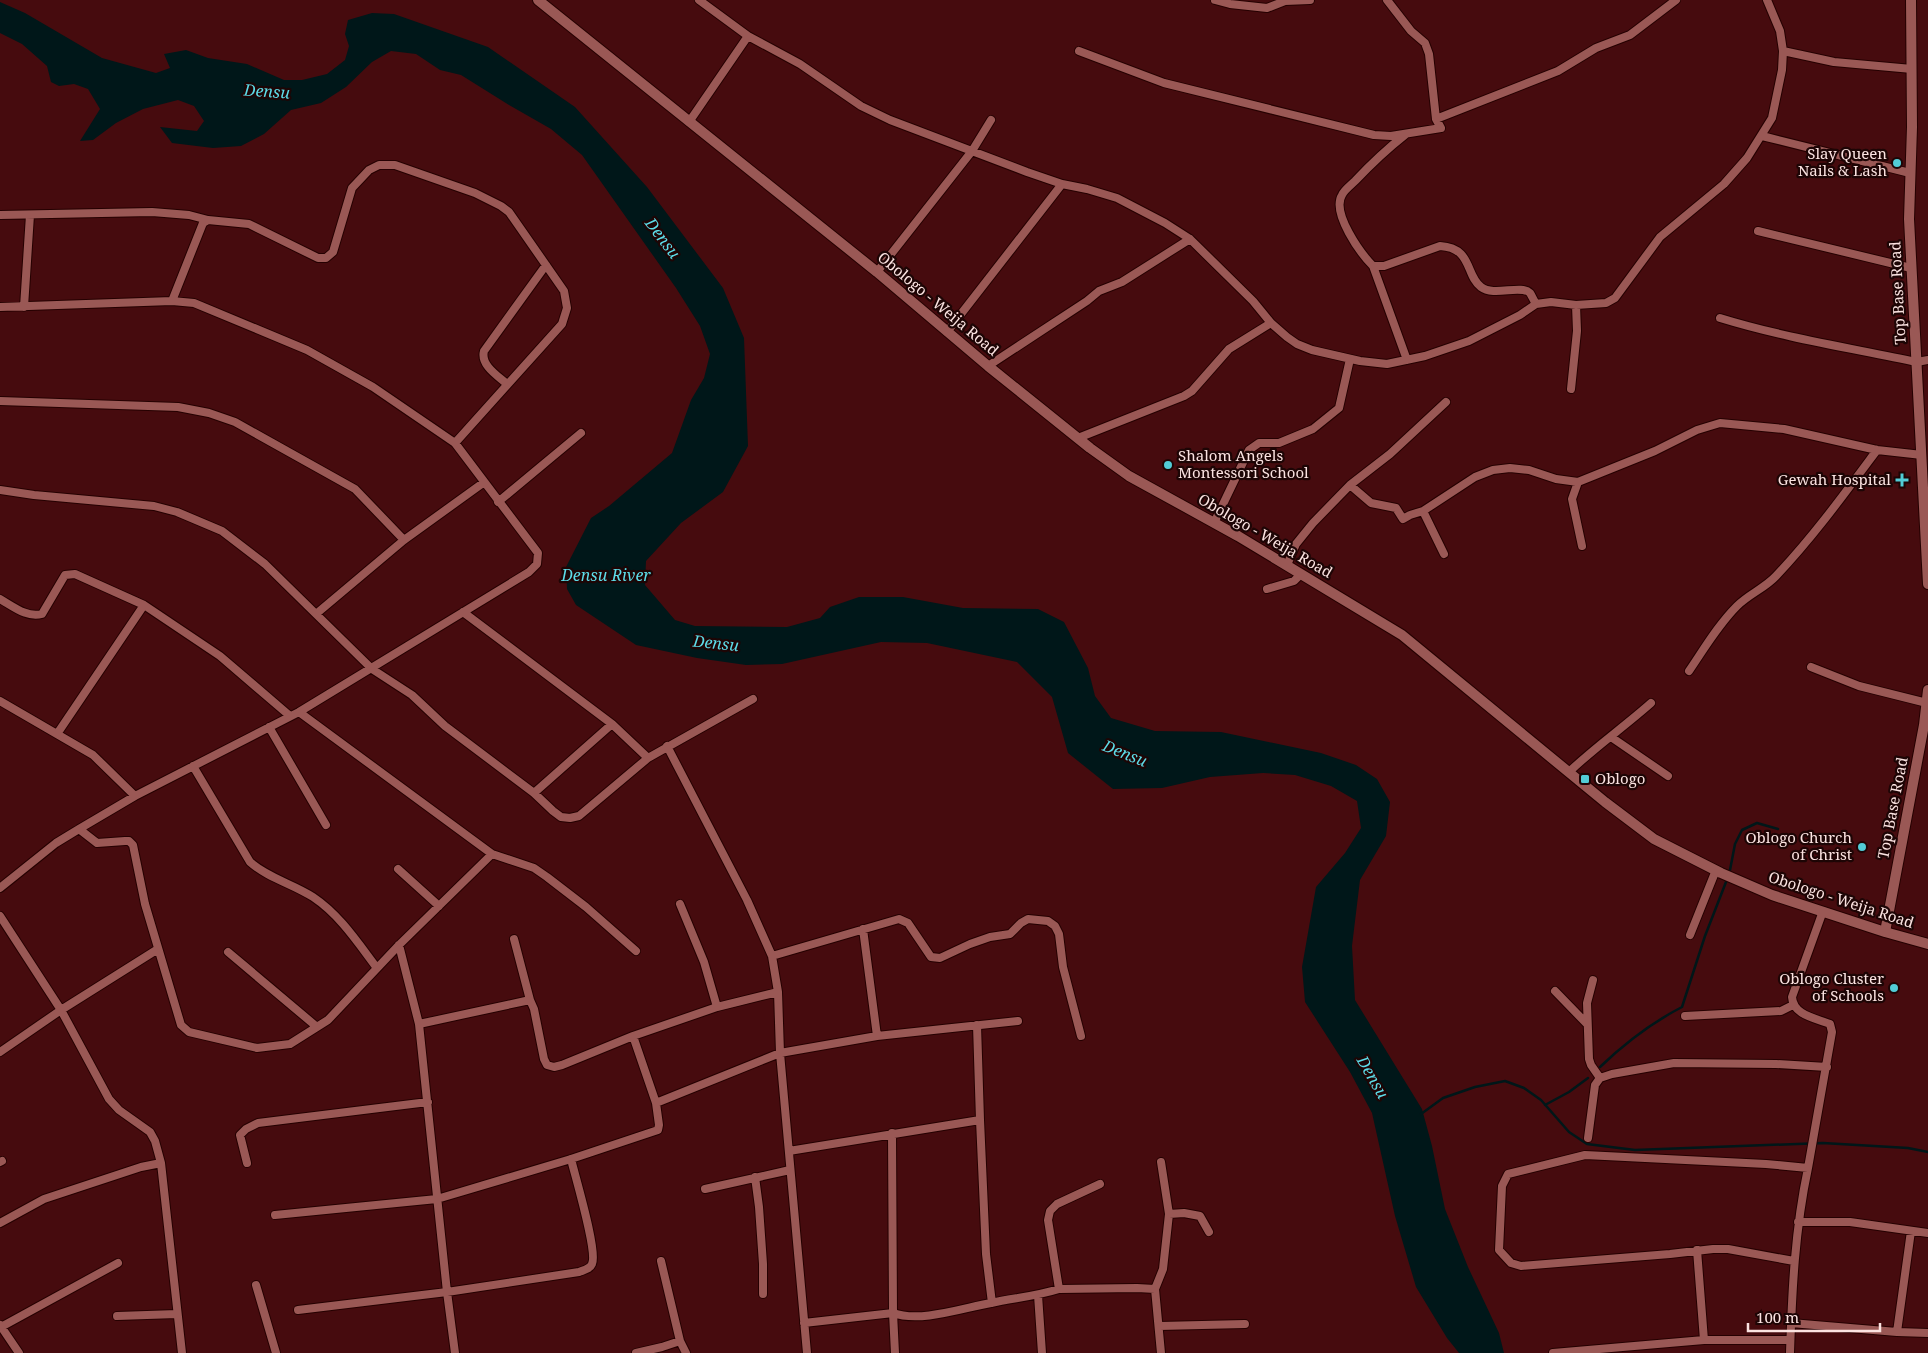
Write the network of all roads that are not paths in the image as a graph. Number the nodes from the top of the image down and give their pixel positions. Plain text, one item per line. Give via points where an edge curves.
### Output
1 (538, 0) edge
2 (699, 0) edge
3 (1215, 0) edge
4 (1310, 0) edge
5 (1387, 0) edge
6 (1676, 0) edge
7 (1767, 0) edge
8 (1911, 0) edge
9 (748, 36) junction
10 (1079, 51) dead end
11 (1783, 51) junction
12 (1912, 70) junction
13 (1436, 119) junction
14 (991, 120) dead end
15 (689, 122) junction
16 (1408, 133) junction
17 (1762, 136) junction
18 (972, 151) junction
19 (1910, 173) junction
20 (1062, 184) junction
21 (0, 216) edge
22 (30, 216) junction
23 (208, 220) junction
24 (1758, 231) dead end
25 (1190, 239) junction
26 (546, 265) junction
27 (1373, 266) junction
28 (1911, 268) junction
29 (877, 272) junction
30 (172, 301) junction
31 (1536, 304) junction
32 (1576, 305) junction
33 (24, 306) junction
34 (0, 307) edge
35 (1720, 318) dead end
36 (1271, 323) junction
37 (947, 332) junction
38 (1350, 359) junction
39 (1407, 360) junction
40 (1923, 361) edge
41 (988, 366) junction
42 (507, 384) junction
43 (1571, 389) dead end
44 (0, 401) edge
45 (1446, 402) dead end
46 (581, 433) dead end
47 (1078, 438) junction
48 (455, 443) junction
49 (1877, 450) junction
50 (1922, 455) junction
51 (1578, 482) junction
52 (483, 483) junction
53 (1350, 485) junction
54 (0, 490) edge
55 (498, 502) junction
56 (1926, 505) edge
57 (1423, 512) junction
58 (1214, 523) junction
59 (404, 540) junction
60 (1582, 546) dead end
61 (1444, 554) dead end
62 (1286, 565) junction
63 (1302, 574) junction
64 (1928, 584) edge
65 (1267, 589) dead end
66 (0, 599) edge
67 (144, 605) junction
68 (463, 612) junction
69 (316, 614) junction
70 (1810, 667) dead end
71 (372, 669) junction
72 (1689, 671) dead end
73 (1928, 690) edge
74 (753, 699) dead end
75 (0, 701) edge
76 (1651, 703) dead end
77 (1927, 703) edge
78 (299, 712) junction
79 (290, 716) junction
80 (612, 724) junction
81 (270, 727) junction
82 (57, 734) junction
83 (1611, 737) junction
84 (667, 746) junction
85 (648, 758) junction
86 (193, 766) junction
87 (1569, 772) junction
88 (1668, 776) dead end
89 (534, 793) junction
90 (135, 796) junction
91 (326, 826) dead end
92 (79, 829) junction
93 (492, 854) junction
94 (398, 869) dead end
95 (1716, 870) junction
96 (0, 888) edge
97 (680, 904) dead end
98 (439, 906) junction
99 (1822, 911) junction
100 (0, 916) edge
101 (863, 929) junction
102 (1885, 932) junction
103 (1690, 935) dead end
104 (514, 939) dead end
105 (1928, 944) edge
106 (399, 945) junction
107 (158, 949) junction
108 (228, 952) dead end
109 (636, 952) dead end
110 (772, 956) junction
111 (377, 968) junction
112 (1593, 980) dead end
113 (1555, 991) dead end
114 (778, 992) junction
115 (530, 1000) junction
116 (1792, 1005) junction
117 (717, 1007) junction
118 (61, 1010) junction
119 (1685, 1016) dead end
120 (1018, 1021) dead end
121 (419, 1024) junction
122 (1588, 1024) junction
123 (977, 1025) junction
124 (317, 1027) junction
125 (633, 1036) junction
126 (877, 1036) junction
127 (1082, 1036) dead end
128 (0, 1052) edge
129 (780, 1053) junction
130 (1827, 1067) junction
131 (1600, 1078) junction
132 (428, 1102) junction
133 (656, 1103) junction
134 (980, 1120) junction
135 (892, 1133) junction
136 (1588, 1138) dead end
137 (789, 1151) junction
138 (571, 1159) junction
139 (1161, 1162) dead end
140 (161, 1163) junction
141 (247, 1163) dead end
142 (1808, 1168) junction
143 (790, 1170) junction
144 (755, 1178) junction
145 (1100, 1184) dead end
146 (705, 1189) dead end
147 (437, 1199) junction
148 (1169, 1214) junction
149 (275, 1215) dead end
150 (1798, 1222) junction
151 (0, 1223) edge
152 (1911, 1231) junction
153 (1209, 1232) dead end
154 (1928, 1233) edge
155 (1697, 1250) junction
156 (661, 1261) dead end
157 (1794, 1261) junction
158 (118, 1263) dead end
159 (256, 1285) dead end
160 (1060, 1289) junction
161 (1154, 1289) junction
162 (446, 1292) junction
163 (763, 1294) dead end
164 (1038, 1295) junction
165 (992, 1303) junction
166 (298, 1310) dead end
167 (892, 1313) junction
168 (177, 1314) junction
169 (117, 1316) dead end
170 (804, 1323) junction
171 (1245, 1324) dead end
172 (1791, 1324) junction
173 (1, 1326) edge
174 (1159, 1326) junction
175 (1897, 1332) junction
176 (1928, 1333) edge
177 (1704, 1340) junction
178 (1790, 1340) junction
179 (680, 1341) junction
180 (19, 1353) edge
181 (182, 1353) edge
182 (276, 1353) edge
183 (455, 1353) edge
184 (636, 1353) edge
185 (686, 1353) edge
186 (806, 1353) edge
187 (895, 1353) edge
188 (1042, 1353) edge
189 (1161, 1353) edge
190 (1553, 1353) edge
191 (1790, 1353) edge

1 - 15 street, Obologo - Weija Road
2 - 9 street
3 - 4 street via 1267,8 1285,1
5 - 13 street via 1425,42 1430,54
6 - 13 street via 1630,35 1596,48 1558,71
7 - 11 street via 1780,31
8 - 12 street, Top Base Road
9 - 15 street
9 - 18 street via 800,64 861,106
10 - 16 street via 1164,83 1256,107 1374,135
11 - 12 street via 1834,62
11 - 17 street via 1772,118
12 - 19 street, Top Base Road
13 - 16 street via 1442,128
14 - 18 street
15 - 29 street, Obologo - Weija Road
16 - 27 street via 1383,152 1341,196 1343,222
17 - 19 street
17 - 32 street via 1724,184 1660,237 1615,298 1606,303
18 - 20 street
18 - 29 street
19 - 28 street, Top Base Road
20 - 25 street via 1117,198
20 - 37 street
21 - 22 street
22 - 23 street via 152,212
22 - 33 street
23 - 26 street via 249,224 318,258 326,258 333,252 352,188 369,170 380,165 395,165 475,192 502,206
23 - 30 street via 203,223
24 - 28 street
25 - 36 street
25 - 41 street via 1122,282 1099,292
26 - 42 street via 564,291 566,316
26 - 42 street via 484,351 485,362
27 - 31 street via 1384,266 1448,246 1467,261 1480,287 1498,292 1526,291
27 - 39 street
28 - 40 street, Top Base Road
29 - 37 street, Obologo - Weija Road
30 - 33 street
30 - 48 street via 194,303 307,350 373,387
31 - 32 street
31 - 39 street via 1469,341
32 - 43 street via 1577,331
33 - 34 street
35 - 40 street via 1795,338
36 - 38 street via 1297,344
36 - 47 street via 1228,349 1184,396
37 - 41 street, Obologo - Weija Road
38 - 39 street via 1387,364
38 - 58 street via 1339,408 1314,429 1279,443 1259,443 1250,450
40 - 50 street, Top Base Road
41 - 47 street, Obologo - Weija Road
42 - 48 street
44 - 59 street via 178,407 209,413 235,422 355,489
45 - 53 street via 1390,454
46 - 55 street
47 - 58 street, Obologo - Weija Road via 1129,476
48 - 52 street
49 - 50 street
49 - 51 street via 1784,429 1720,423
49 - 72 street via 1777,575 1727,616
50 - 56 street, Top Base Road
51 - 57 street via 1529,470 1494,470 1475,476
51 - 60 street via 1572,499
52 - 55 street
52 - 59 street
53 - 57 street via 1371,504 1396,508 1403,519
53 - 62 street via 1305,531
54 - 69 street via 154,506 177,512 222,531 265,564
55 - 68 street via 538,553 537,564
56 - 64 street, Top Base Road
57 - 61 street
58 - 62 street, Obologo - Weija Road
59 - 69 street
62 - 63 street, Obologo - Weija Road
63 - 65 street via 1294,581
63 - 87 street, Obologo - Weija Road via 1402,635
66 - 67 street via 28,615 42,614 65,575 75,574
67 - 79 street via 220,656
67 - 82 street
68 - 71 street
68 - 80 street
69 - 71 street
70 - 77 street via 1859,686
71 - 78 street
71 - 89 street via 412,695 445,726
73 - 77 street, Top Base Road
74 - 84 street
75 - 82 street
76 - 83 street
77 - 102 street, Top Base Road
78 - 79 street
78 - 93 street
79 - 81 street
80 - 85 street
80 - 89 street
81 - 86 street
81 - 91 street
82 - 90 street via 93,755
83 - 87 street
83 - 88 street
84 - 85 street
84 - 110 street via 747,900
85 - 89 street via 579,816 561,817
86 - 90 street
86 - 111 street via 250,862 261,871 301,889 334,913
87 - 95 street, Obologo - Weija Road via 1654,839
90 - 92 street
92 - 96 street via 56,843
92 - 107 street via 97,844 129,841 132,845
93 - 98 street
93 - 109 street via 534,868 586,907
94 - 98 street
95 - 99 street, Obologo - Weija Road via 1772,895
95 - 103 street
97 - 117 street via 702,955
98 - 106 street
99 - 102 street, Obologo - Weija Road
99 - 116 street
100 - 118 street
101 - 110 street
101 - 126 street
101 - 127 street via 899,919 908,923 931,957 940,958 990,937 1010,934 1028,919 1048,921 1059,934 1063,967
102 - 105 street, Obologo - Weija Road
104 - 115 street
106 - 111 street
106 - 121 street
107 - 118 street
107 - 124 street via 181,1025 189,1032 257,1048 290,1044
108 - 124 street
110 - 114 street
111 - 124 street via 328,1020
112 - 122 street via 1587,1003
113 - 122 street
114 - 117 street
114 - 129 street
115 - 121 street
115 - 125 street via 548,1065 562,1065
116 - 119 street via 1781,1011
116 - 130 street via 1830,1024 1832,1040
117 - 125 street
118 - 128 street
118 - 140 street via 109,1099 150,1132
120 - 123 street
121 - 132 street
122 - 131 street via 1589,1059
123 - 126 street
123 - 134 street
125 - 133 street
126 - 129 street
129 - 133 street
129 - 137 street
130 - 131 street via 1674,1064
130 - 142 street
131 - 136 street via 1595,1085
132 - 141 street via 258,1123 240,1135
132 - 147 street
133 - 138 street via 658,1130
134 - 135 street
134 - 165 street via 986,1254
135 - 137 street
135 - 167 street
137 - 143 street
138 - 147 street
138 - 162 street via 592,1244 593,1263 590,1268
139 - 148 street
140 - 151 street via 44,1199
140 - 168 street
142 - 150 street
142 - 155 street via 1585,1155 1508,1174 1502,1186 1499,1250 1511,1263 1547,1265
143 - 144 street
143 - 170 street
144 - 146 street
144 - 163 street via 764,1264
145 - 160 street via 1057,1204 1050,1211 1048,1220
147 - 149 street
147 - 162 street
148 - 153 street via 1200,1216
148 - 161 street via 1163,1269
150 - 152 street via 1850,1222
150 - 157 street
152 - 154 street
152 - 175 street
155 - 157 street via 1728,1249
155 - 177 street
156 - 179 street
157 - 172 street
158 - 173 street
159 - 182 street
160 - 161 street
160 - 164 street
161 - 174 street
162 - 166 street
162 - 183 street
164 - 165 street
164 - 188 street
165 - 167 street via 920,1316 902,1317
167 - 170 street
167 - 187 street
168 - 169 street
168 - 181 street
170 - 186 street
171 - 174 street
172 - 175 street
172 - 178 street
173 - 180 street
174 - 189 street
175 - 176 street
177 - 178 street
177 - 190 street
178 - 191 street
179 - 184 street
179 - 185 street

